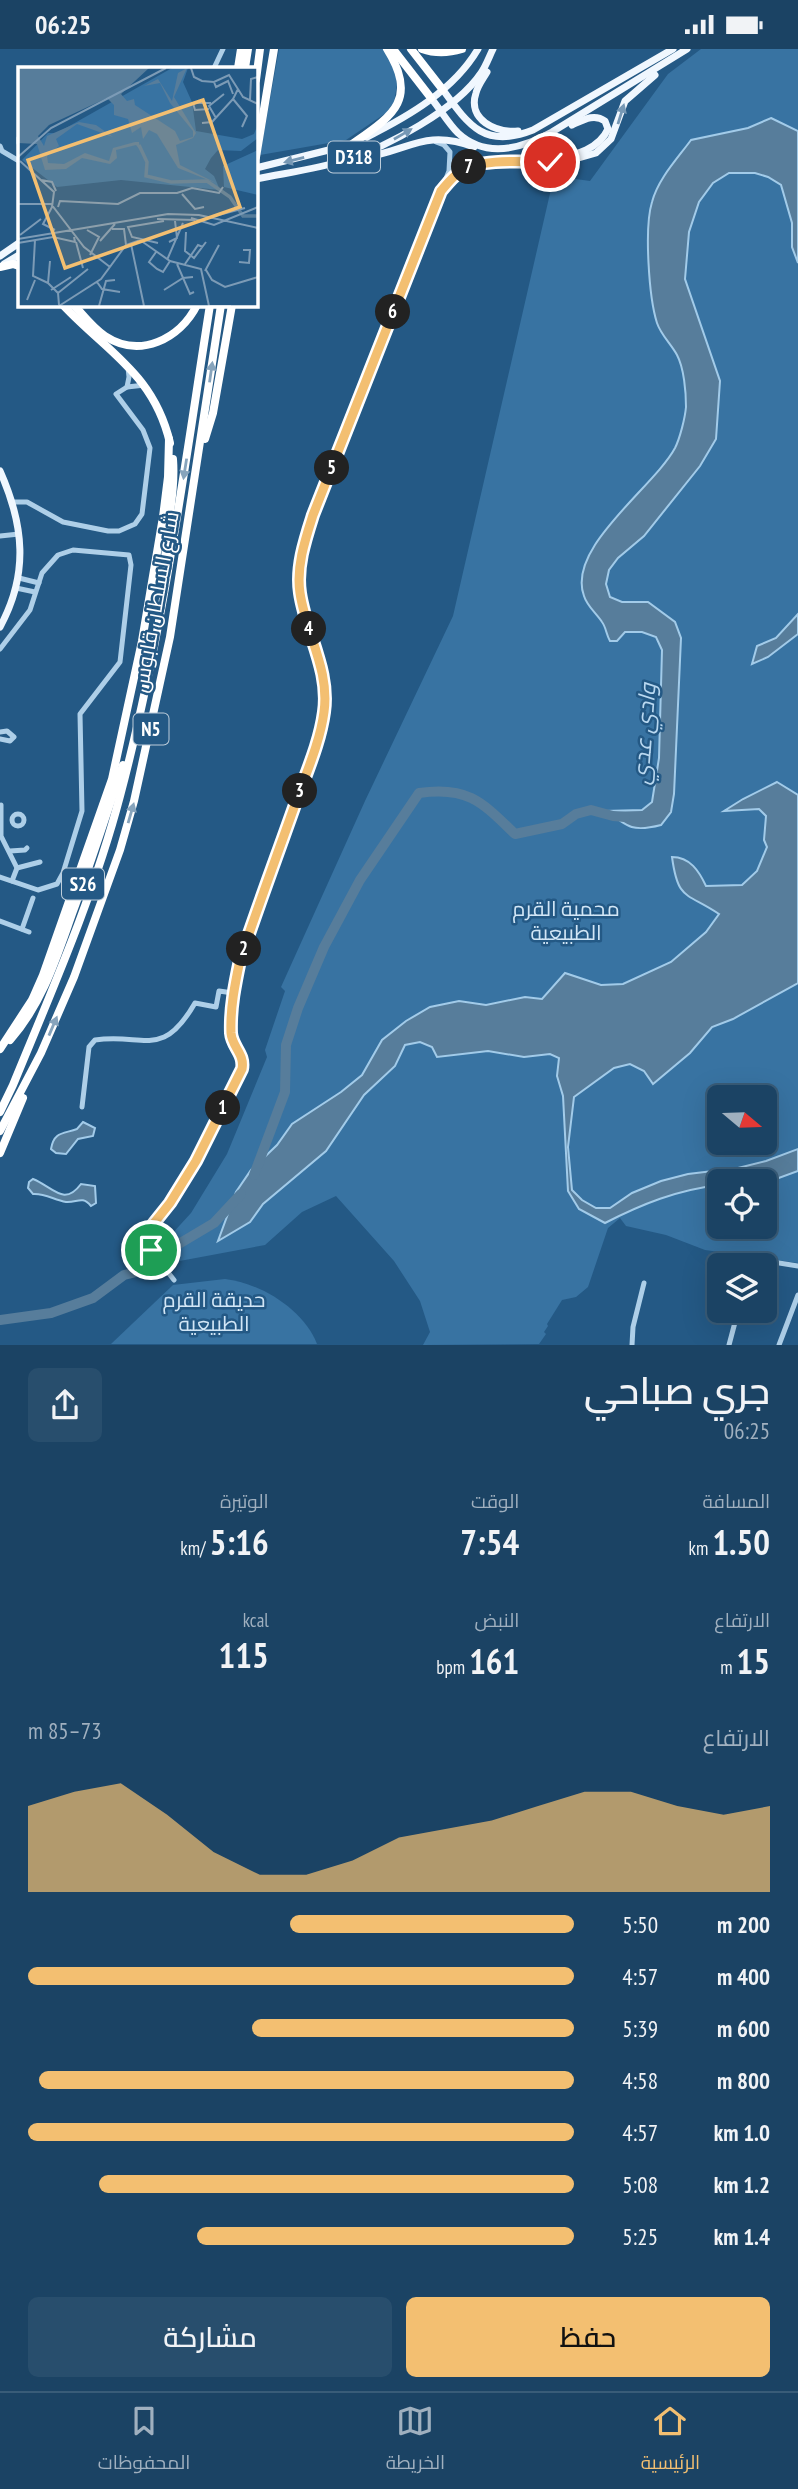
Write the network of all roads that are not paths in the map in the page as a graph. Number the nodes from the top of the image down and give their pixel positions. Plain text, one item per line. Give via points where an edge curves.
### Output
1 (223, 49) edge
2 (242, 49) edge
3 (248, 49) edge
4 (260, 49) edge
5 (274, 49) edge
6 (387, 49) edge
7 (393, 49) edge
8 (411, 49) edge
9 (422, 49) edge
10 (462, 49) edge
11 (478, 49) edge
12 (494, 49) edge
13 (673, 49) edge
14 (687, 49) edge
15 (673, 58) junction
16 (215, 67) edge
17 (238, 67) edge
18 (245, 67) edge
19 (257, 72) edge
20 (443, 90) junction
21 (431, 98) junction
22 (453, 103) junction
23 (441, 111) junction
24 (533, 130) junction
25 (552, 132) junction
26 (416, 142) junction
27 (348, 147) junction
28 (505, 149) junction
29 (1, 150) edge
30 (257, 151) edge
31 (18, 160) edge
32 (346, 160) junction
33 (528, 162) junction
34 (257, 168) edge
35 (257, 179) edge
36 (441, 191) junction
37 (18, 245) edge
38 (0, 256) edge
39 (18, 256) edge
40 (18, 266) edge
41 (0, 267) edge
42 (64, 306) edge
43 (75, 306) edge
44 (196, 306) edge
45 (210, 306) edge
46 (221, 306) edge
47 (232, 306) edge
48 (127, 364) junction
49 (145, 385) junction
50 (127, 387) junction
51 (169, 439) junction
52 (198, 465) junction
53 (0, 471) edge
54 (13, 502) junction
55 (19, 534) junction
56 (0, 536) edge
57 (19, 578) junction
58 (38, 583) junction
59 (16, 588) junction
60 (165, 591) junction
61 (35, 592) junction
62 (0, 627) edge
63 (0, 649) edge
64 (142, 706) junction
65 (0, 732) edge
66 (0, 739) edge
67 (0, 805) edge
68 (15, 815) dead end
69 (27, 848) dead end
70 (10, 851) junction
71 (40, 862) dead end
72 (17, 867) junction
73 (0, 877) edge
74 (12, 881) junction
75 (33, 898) dead end
76 (0, 921) edge
77 (22, 929) junction
78 (29, 932) dead end
79 (233, 993) junction
80 (0, 1050) edge
81 (41, 1053) junction
82 (82, 1107) dead end
83 (0, 1112) edge
84 (0, 1131) edge
85 (0, 1153) edge
86 (777, 1263) edge
87 (798, 1266) edge
88 (174, 1280) dead end
89 (644, 1283) dead end
90 (798, 1295) edge
91 (735, 1323) edge
92 (632, 1345) edge
93 (729, 1345) edge
94 (779, 1345) edge

1 - 16 street
2 - 17 highway
3 - 18 highway
4 - 19 highway
5 - 30 highway
6 - 27 highway via 400,76 398,103 388,118
7 - 21 highway
8 - 20 highway
9 - 10 highway via 447,53
11 - 20 main road, D318
12 - 22 main road, D318 via 481,73
12 - 24 main road via 475,95 475,108 493,128
13 - 24 main road
14 - 15 main road
15 - 25 main road
33 -> 15 main road via 568,161 596,153 611,138 625,101
20 - 21 main road, D318
20 - 22 main road
21 - 23 main road
21 - 27 main road, D318
22 - 23 main road, D318
22 - 24 main road via 473,128 492,137
23 - 28 main road via 461,136
32 -> 23 main road, D318
25 - 28 main road via 526,146
25 - 33 main road via 595,117 607,125 602,139 590,148
26 - 28 main road via 442,138 486,150
26 - 32 main road
26 - 36 street via 439,142 450,152 451,166
27 -> 34 main road, D318
29 - 31 street
32 - 35 main road, D318
33 - 36 street via 471,166 459,171
36 - 79 street via 303,544 299,593 321,664 326,688 324,713 240,960
37 - 38 main road
39 - 41 main road
40 - 41 highway
42 - 48 highway
43 - 44 highway via 108,338 142,345 174,335
45 -> 60 highway, شارع السلطان قابوس / N5
52 -> 46 highway, شارع السلطان قابوس / N5
47 - 52 highway via 213,413
48 - 49 highway
48 - 50 street
49 - 50 street
49 - 51 highway
50 - 54 street via 116,394 143,430 150,448 142,514 135,524 108,531 63,522 27,502
51 - 60 highway via 174,471 164,557
51 - 80 highway via 166,491 142,641 112,779 43,975
81 -> 52 highway, شارع السلطان قابوس / N5 via 92,931 134,800 170,637
53 - 54 main road
54 - 55 main road
55 - 56 street
55 - 57 main road
57 - 58 street
57 - 59 main road
58 - 61 street
58 - 74 street via 49,564 68,550 124,553 131,559 120,662 80,714 82,811 63,873 57,884 38,890
59 - 61 street
59 - 62 main road
60 - 64 highway, شارع السلطان قابوس / N5
61 - 63 street via 30,610
64 - 80 highway, S26 via 47,984 20,1029
64 - 83 highway, شارع السلطان قابوس / N5 via 102,857
65 - 66 street via 14,737
67 - 68 street
67 - 70 street via 1,836
69 - 70 street
70 - 72 street
71 - 72 street
72 - 74 street
73 - 74 street
75 - 77 street
76 - 77 street
77 - 78 street
79 - 82 street via 219,991 216,1007 195,1003 176,1030 156,1041 95,1040 89,1047
79 - 88 street via 231,1034 242,1056 242,1069 196,1161 142,1238
81 - 84 highway, شارع السلطان قابوس / N5
81 - 85 highway
86 - 87 street
89 - 92 street
90 - 94 street
91 - 93 street

